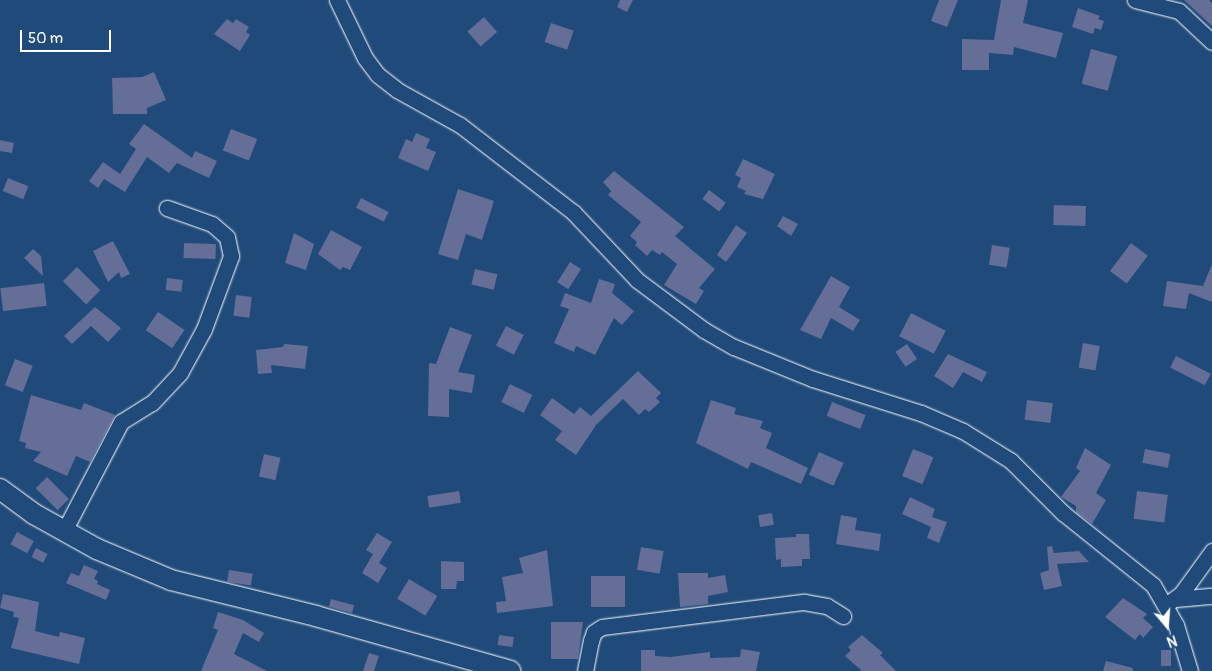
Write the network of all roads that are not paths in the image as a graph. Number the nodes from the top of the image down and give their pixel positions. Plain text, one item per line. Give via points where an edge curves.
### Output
1 (337, 0) edge
2 (1135, 0) edge
3 (1212, 42) edge
4 (167, 208) dead end
5 (0, 489) edge
6 (64, 531) junction
7 (1212, 551) edge
8 (1212, 596) edge
9 (1171, 602) junction
10 (843, 616) dead end
11 (479, 667) edge
12 (510, 671) edge
13 (585, 671) edge
14 (1190, 671) edge

1 - 9 street via 365,58 378,75 397,90 460,125 572,212 637,280 671,307 734,347 813,379 921,413 987,445 1011,461 1063,513
2 - 3 street via 1179,10
4 - 6 street via 212,224 227,237 231,256 204,329 180,373 152,403 121,422
5 - 6 main road
6 - 11 main road via 97,549 171,580 316,616
7 - 9 street
8 - 9 street
9 - 14 street
10 - 13 street via 827,606 804,602 602,627 594,632 590,641
11 - 12 main road

